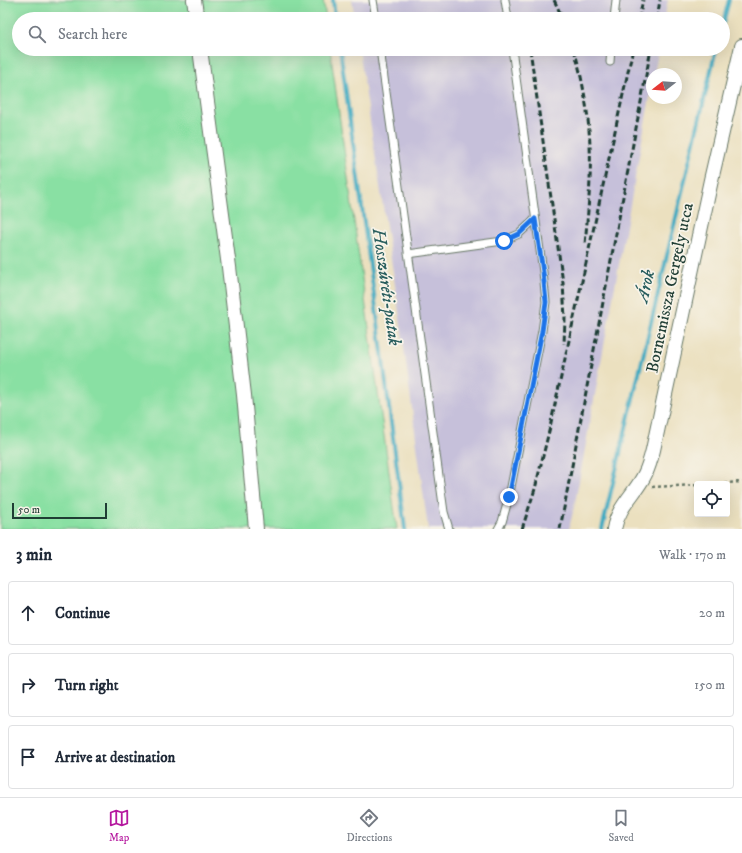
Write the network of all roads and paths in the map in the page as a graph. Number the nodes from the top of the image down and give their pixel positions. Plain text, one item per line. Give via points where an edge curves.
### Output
1 (194, 0) edge
2 (373, 0) edge
3 (505, 0) edge
4 (616, 0) edge
5 (195, 12) edge
6 (375, 12) edge
7 (507, 12) edge
8 (615, 12) edge
9 (742, 46) edge
10 (201, 56) edge
11 (381, 56) edge
12 (513, 56) edge
13 (610, 56) edge
14 (610, 62) dead end
15 (535, 219) junction
16 (408, 254) junction
17 (742, 482) edge
18 (730, 483) edge
19 (694, 485) edge
20 (651, 487) dead end
21 (256, 529) edge
22 (449, 529) edge
23 (498, 529) edge
24 (614, 529) edge

1 - 5 street
2 - 6 lane
3 - 7 lane
4 - 8 lane
9 - 24 street, Bornemissza Gergely utca via 654,450 645,474 624,505
10 - 21 street via 244,395
11 - 16 lane
12 - 15 lane
13 - 14 lane
15 - 16 lane via 519,234 504,241
15 - 23 lane via 546,302 509,497
16 - 22 lane via 444,512
17 - 18 path
19 - 20 path

